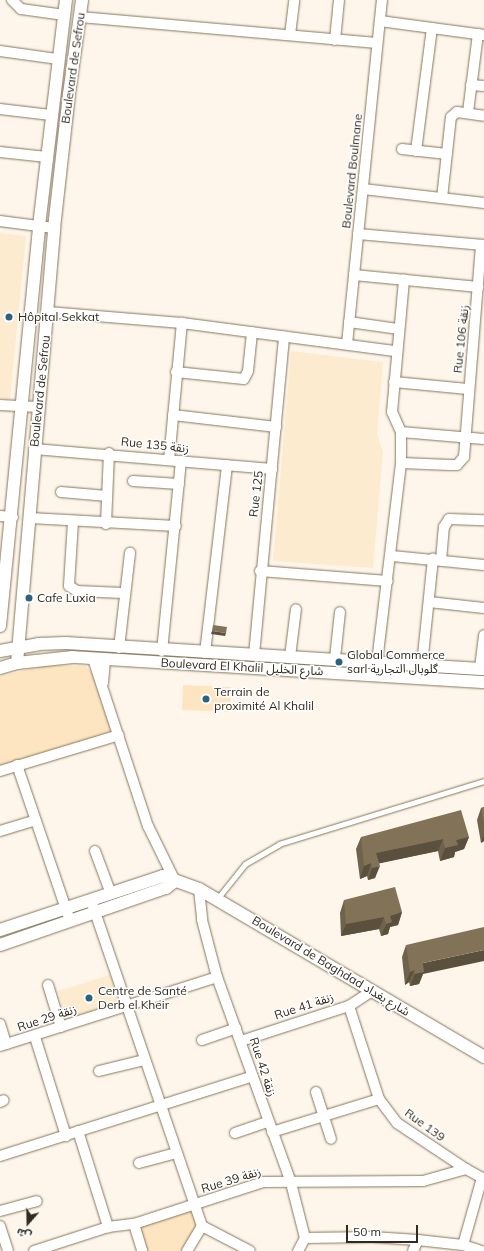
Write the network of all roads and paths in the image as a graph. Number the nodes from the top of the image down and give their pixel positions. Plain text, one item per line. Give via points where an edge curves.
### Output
1 (12, 0) edge
2 (66, 0) edge
3 (82, 0) edge
4 (294, 0) edge
5 (339, 0) edge
6 (382, 0) edge
7 (64, 16) junction
8 (80, 17) junction
9 (380, 21) junction
10 (432, 28) junction
11 (290, 34) junction
12 (481, 35) edge
13 (61, 37) junction
14 (76, 39) junction
15 (335, 40) junction
16 (378, 43) junction
17 (0, 52) edge
18 (58, 59) junction
19 (472, 85) junction
20 (484, 86) edge
21 (0, 109) edge
22 (468, 112) junction
23 (51, 115) junction
24 (484, 116) edge
25 (402, 149) dead end
26 (416, 150) junction
27 (0, 152) edge
28 (447, 154) junction
29 (47, 157) junction
30 (363, 190) junction
31 (442, 198) junction
32 (484, 203) edge
33 (0, 221) edge
34 (39, 226) junction
35 (54, 228) junction
36 (358, 234) junction
37 (483, 245) edge
38 (354, 275) junction
39 (404, 280) junction
40 (478, 287) junction
41 (33, 297) junction
42 (50, 297) junction
43 (481, 302) edge
44 (48, 312) junction
45 (349, 322) junction
46 (182, 323) junction
47 (398, 329) junction
48 (252, 332) junction
49 (284, 336) junction
50 (347, 344) junction
51 (396, 351) junction
52 (176, 372) junction
53 (394, 382) junction
54 (468, 388) junction
55 (0, 405) edge
56 (21, 406) junction
57 (38, 407) junction
58 (173, 415) junction
59 (276, 427) junction
60 (401, 432) junction
61 (467, 437) junction
62 (484, 439) edge
63 (34, 449) junction
64 (109, 453) junction
65 (170, 460) junction
66 (181, 461) junction
67 (401, 463) junction
68 (227, 465) junction
69 (272, 469) junction
70 (133, 481) dead end
71 (179, 484) junction
72 (61, 492) dead end
73 (107, 496) junction
74 (0, 516) edge
75 (12, 517) junction
76 (30, 518) junction
77 (484, 520) edge
78 (73, 522) junction
79 (106, 524) junction
80 (176, 526) junction
81 (130, 553) dead end
82 (392, 556) junction
83 (437, 560) junction
84 (484, 565) edge
85 (260, 571) junction
86 (388, 581) junction
87 (123, 593) junction
88 (429, 602) junction
89 (484, 608) edge
90 (296, 609) dead end
91 (340, 612) dead end
92 (0, 626) edge
93 (484, 635) edge
94 (16, 647) junction
95 (119, 648) junction
96 (0, 651) edge
97 (162, 651) junction
98 (205, 653) junction
99 (254, 655) junction
100 (290, 657) junction
101 (335, 658) junction
102 (99, 659) junction
103 (377, 662) junction
104 (17, 663) junction
105 (422, 665) junction
106 (0, 668) edge
107 (482, 668) edge
108 (376, 675) junction
109 (484, 682) edge
110 (119, 735) junction
111 (17, 766) junction
112 (0, 771) edge
113 (484, 781) edge
114 (35, 820) junction
115 (0, 831) edge
116 (95, 851) dead end
117 (175, 881) junction
118 (199, 889) junction
119 (111, 894) junction
120 (216, 899) junction
121 (91, 900) junction
122 (66, 908) junction
123 (95, 912) junction
124 (70, 921) junction
125 (0, 930) edge
126 (0, 945) edge
127 (217, 977) junction
128 (48, 985) dead end
129 (372, 991) junction
130 (349, 1006) junction
131 (127, 1007) junction
132 (0, 1024) edge
133 (62, 1027) junction
134 (236, 1028) junction
135 (35, 1037) junction
136 (202, 1040) dead end
137 (241, 1041) junction
138 (3, 1046) edge
139 (484, 1057) edge
140 (144, 1060) junction
141 (99, 1071) dead end
142 (253, 1076) junction
143 (316, 1092) dead end
144 (379, 1099) junction
145 (160, 1104) junction
146 (324, 1118) junction
147 (267, 1122) junction
148 (78, 1131) junction
149 (272, 1132) junction
150 (235, 1133) dead end
151 (66, 1136) junction
152 (331, 1139) dead end
153 (176, 1152) junction
154 (0, 1156) edge
155 (139, 1163) dead end
156 (466, 1170) junction
157 (483, 1178) edge
158 (291, 1183) junction
159 (37, 1201) dead end
160 (195, 1205) junction
161 (0, 1211) edge
162 (134, 1224) junction
163 (0, 1226) edge
164 (202, 1226) junction
165 (108, 1227) junction
166 (305, 1238) junction
167 (418, 1240) junction
168 (463, 1245) junction
169 (8, 1251) edge
170 (34, 1251) edge
171 (142, 1251) edge
172 (187, 1251) edge
173 (250, 1251) edge
174 (298, 1251) edge
175 (413, 1251) edge
176 (482, 1251) edge

1 - 7 street via 21,9
2 - 7 street, Boulevard de Sefrou
3 - 8 street, Boulevard de Sefrou
4 - 11 street
5 - 15 street
6 - 9 street, Boulevard Boulmane
7 - 13 street, Boulevard de Sefrou
8 - 11 street
8 - 14 street, Boulevard de Sefrou
9 - 10 street
9 - 16 street, Boulevard Boulmane
10 - 12 street
10 - 26 street
11 - 15 street
12 - 19 street
13 - 14 street
13 - 18 street, Boulevard de Sefrou
14 - 35 street, Boulevard de Sefrou
15 - 16 street
16 - 30 street, Boulevard Boulmane
17 - 18 street
18 - 23 street, Boulevard de Sefrou
19 - 20 street
19 - 22 street
21 - 23 street
22 - 24 street
22 - 28 street via 457,112 451,117
23 - 29 street, Boulevard de Sefrou
25 - 26 street
26 - 28 street
27 - 29 street
28 - 31 street
29 - 34 street, Boulevard de Sefrou
30 - 31 street
30 - 36 street, Boulevard Boulmane
31 - 32 street
33 - 34 street
34 - 35 street
34 - 41 street, Boulevard de Sefrou
35 - 42 street, Boulevard de Sefrou
36 - 37 street
36 - 38 street, Boulevard Boulmane
37 - 40 street, Rue 106 زنقة
38 - 39 street
38 - 45 street, Boulevard Boulmane
39 - 40 street
39 - 47 street
40 - 43 street, Rue 106 زنقة
41 - 42 street
41 - 56 street, Boulevard de Sefrou
42 - 44 street, Boulevard de Sefrou
43 - 54 street, Rue 106 زنقة
44 - 46 street
44 - 57 street, Boulevard de Sefrou
45 - 47 street
45 - 50 street, Boulevard Boulmane
46 - 48 street
46 - 52 street
47 - 51 street
48 - 49 street
48 - 52 street via 246,377 240,380
49 - 50 street
49 - 59 street, Rue 125
50 - 51 street
51 - 53 street
52 - 58 street
53 - 54 street
53 - 60 street via 392,412
54 - 61 street, Rue 106 زنقة
55 - 56 street
56 - 57 street
56 - 75 street, Boulevard de Sefrou
57 - 63 street, Boulevard de Sefrou
58 - 59 street
58 - 65 street
59 - 69 street, Rue 125
60 - 61 street
60 - 67 street
61 - 62 street
61 - 67 street, Rue 106 زنقة via 464,458 457,465
63 - 64 street, Rue 135 زنقة
63 - 76 street, Boulevard de Sefrou
64 - 65 street, Rue 135 زنقة
64 - 73 street
65 - 66 street, Rue 135 زنقة
66 - 68 street, Rue 135 زنقة
66 - 71 street
67 - 82 street
68 - 69 street, Rue 135 زنقة
68 - 98 street
69 - 85 street, Rue 125
70 - 71 street
71 - 80 street
72 - 73 street
73 - 79 street
74 - 75 street
75 - 92 street, Boulevard de Sefrou
76 - 78 street
76 - 94 street, Boulevard de Sefrou
77 - 83 street via 449,519 444,527
78 - 79 street
78 - 87 street via 68,583 72,589
79 - 80 street
80 - 97 street
81 - 87 street
82 - 83 street
82 - 86 street
83 - 84 street
83 - 88 street
85 - 86 street
85 - 99 street, Rue 125
86 - 103 street
87 - 95 street
88 - 89 street
88 - 105 street
90 - 100 street
91 - 101 street
93 - 107 street
94 - 95 street, Boulevard El Khalil شارع الخليل via 66,643
94 - 96 street, Boulevard El Khalil شارع الخليل
94 - 104 street, Boulevard de Sefrou
95 - 97 street, Boulevard El Khalil شارع الخليل
97 - 98 street, Boulevard El Khalil شارع الخليل
98 - 99 street, Boulevard El Khalil شارع الخليل
99 - 100 street, Boulevard El Khalil شارع الخليل
100 - 101 street, Boulevard El Khalil شارع الخليل
101 - 103 street, Boulevard El Khalil شارع الخليل
102 - 104 street, Boulevard El Khalil شارع الخليل via 73,657
102 - 108 street, Boulevard El Khalil شارع الخليل
102 - 110 street via 103,687
103 - 105 street, Boulevard El Khalil شارع الخليل
103 - 108 street
104 - 106 street, Boulevard El Khalil شارع الخليل
105 - 107 street, Boulevard El Khalil شارع الخليل
108 - 109 street, Boulevard El Khalil شارع الخليل
110 - 111 street
110 - 117 street via 148,826
111 - 112 street
111 - 114 street
113 - 120 lane via 279,844 245,864
114 - 115 street
114 - 122 street
116 - 119 street
117 - 118 street, Boulevard de Baghdad شارع بغداد
117 - 119 street, Boulevard de Baghdad شارع بغداد via 163,876
117 - 123 street via 166,888
118 - 120 street, Boulevard de Baghdad شارع بغداد
118 - 127 street, Rue 42 زنقة via 202,920
119 - 121 street, Boulevard de Baghdad شارع بغداد
120 - 129 street, Boulevard de Baghdad شارع بغداد
121 - 122 street, Boulevard de Baghdad شارع بغداد
121 - 123 street
122 - 124 street
122 - 125 street, Boulevard de Baghdad شارع بغداد
123 - 124 street
123 - 131 street
124 - 126 street
127 - 131 street, Rue 29 زنقة
127 - 134 street, Rue 42 زنقة
128 - 133 street
129 - 130 street, Rue 41 زنقة
129 - 139 street, Boulevard de Baghdad شارع بغداد
130 - 137 street, Rue 41 زنقة
130 - 144 street, Rue 139
131 - 133 street, Rue 29 زنقة
131 - 140 street
132 - 138 street
133 - 135 street, Rue 29 زنقة
134 - 136 street
134 - 137 street, Rue 42 زنقة
135 - 138 street, Rue 29 زنقة
135 - 151 street
137 - 142 street, Rue 42 زنقة
140 - 141 street
140 - 145 street
142 - 145 street
142 - 147 street, Rue 42 زنقة
143 - 146 street
144 - 146 street
144 - 156 street, Rue 139 via 402,1128
145 - 148 street
145 - 153 street
146 - 149 street
146 - 152 street
147 - 149 street, Rue 42 زنقة
147 - 150 street
148 - 151 street
148 - 165 street
149 - 158 street, Rue 42 زنقة
151 - 154 street
153 - 155 street
153 - 160 street
156 - 157 street, Rue 139
156 - 158 street, Rue 39 زنقة via 423,1181
157 - 168 street
158 - 160 street, Rue 39 زنقة via 263,1182
158 - 166 street, Rue 42 زنقة
159 - 161 street
160 - 162 street, Rue 39 زنقة
160 - 164 street
162 - 165 street, Rue 39 زنقة
162 - 171 street
163 - 169 street
164 - 172 street
164 - 173 street
165 - 170 street, Rue 39 زنقة
166 - 167 street
166 - 174 street
167 - 168 street
167 - 175 street
168 - 176 street

